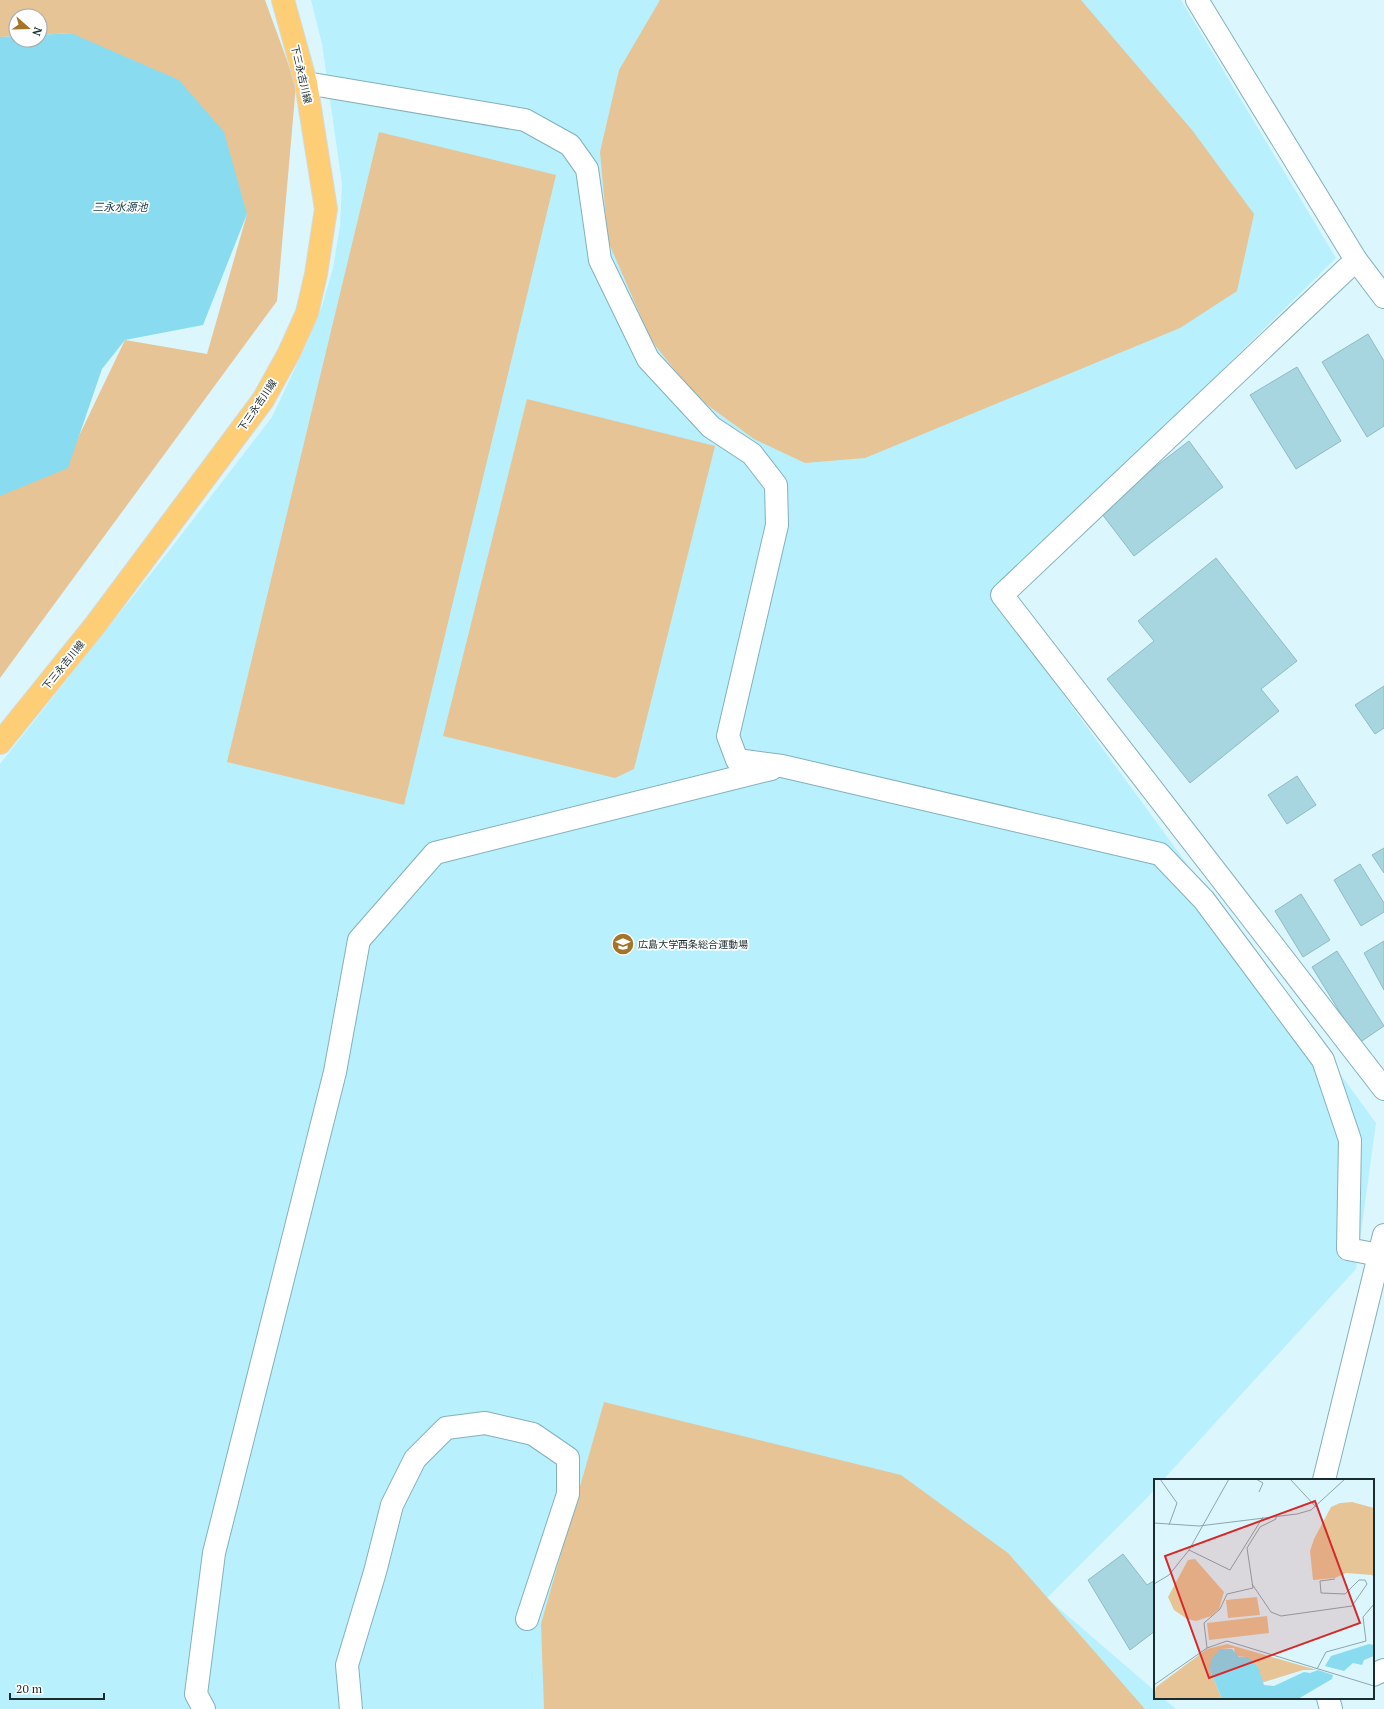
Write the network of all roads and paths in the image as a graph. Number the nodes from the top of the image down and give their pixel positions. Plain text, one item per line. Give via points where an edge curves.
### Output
1 (283, 0) edge
2 (1197, 0) edge
3 (306, 83) junction
4 (1356, 260) junction
5 (1384, 297) edge
6 (0, 743) edge
7 (782, 766) junction
8 (1384, 1089) edge
9 (1381, 1245) edge
10 (1324, 1479) edge
11 (527, 1619) dead end
12 (1384, 1670) edge
13 (1374, 1674) edge
14 (1328, 1699) edge
15 (204, 1709) edge
16 (351, 1709) edge
17 (1331, 1709) edge

1 - 3 main road, 下三永吉川線
2 - 4 street
3 - 6 main road, 下三永吉川線 via 326,209 307,313 290,353 263,400 96,624
3 - 7 street via 525,120 570,145 586,169 600,260 648,359 711,427 752,454 776,485 777,525 728,736 738,760
4 - 5 street
4 - 8 street via 1002,595
7 - 9 street via 1160,854 1204,900 1322,1060 1350,1140 1348,1249
7 - 15 street via 434,853 359,940 335,1072 214,1553 196,1694
9 - 10 street
11 - 16 street via 568,1494 568,1458 532,1434 485,1424 446,1428 415,1458 392,1505 375,1572 346,1665
12 - 13 street
14 - 17 street

